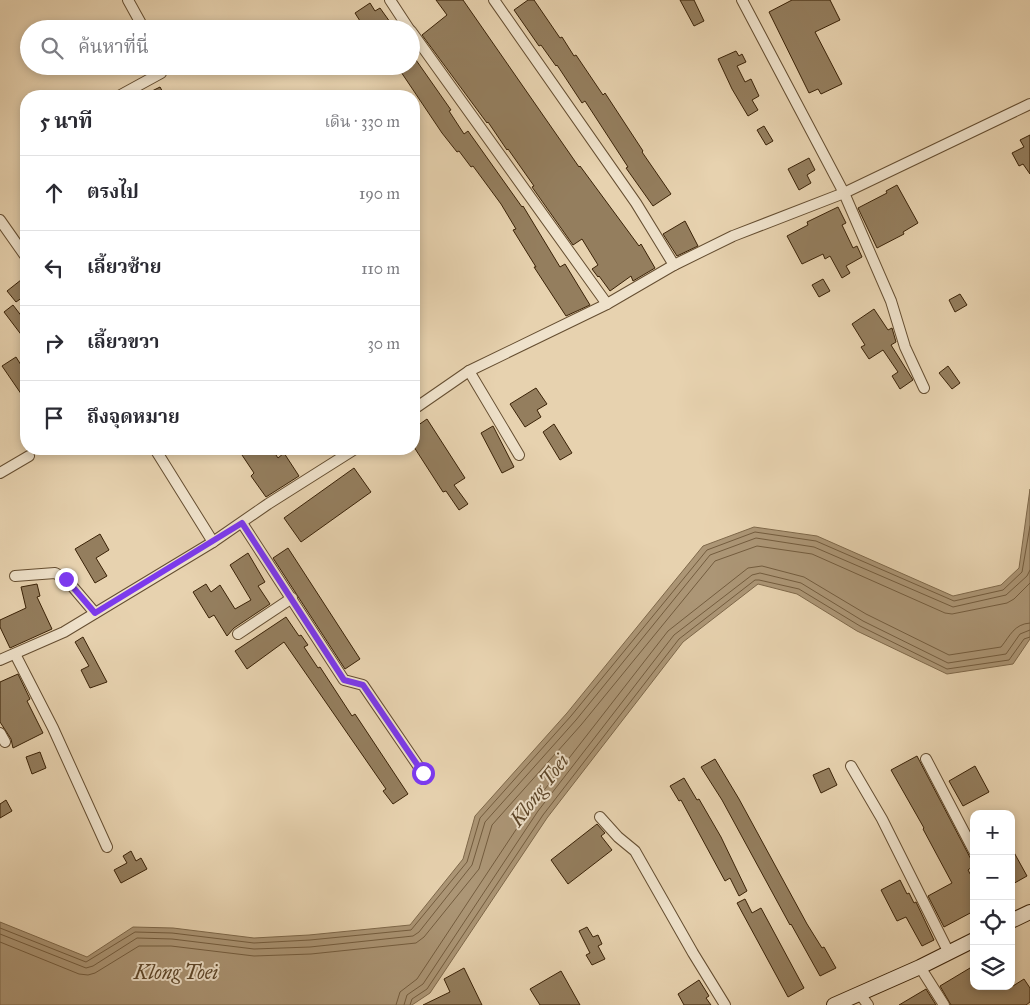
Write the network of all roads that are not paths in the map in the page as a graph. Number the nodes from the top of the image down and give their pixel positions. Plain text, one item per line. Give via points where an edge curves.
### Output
1 (128, 0) edge
2 (390, 0) edge
3 (494, 0) edge
4 (742, 0) edge
5 (139, 20) edge
6 (403, 20) edge
7 (420, 44) edge
8 (157, 75) edge
9 (130, 90) edge
10 (1030, 104) edge
11 (844, 193) junction
12 (0, 220) edge
13 (20, 249) edge
14 (674, 265) junction
15 (607, 304) junction
16 (469, 371) junction
17 (924, 388) dead end
18 (420, 405) edge
19 (159, 455) edge
20 (346, 455) edge
21 (520, 455) dead end
22 (29, 456) dead end
23 (0, 473) edge
24 (242, 523) junction
25 (213, 542) junction
26 (15, 576) dead end
27 (292, 598) junction
28 (95, 613) junction
29 (238, 634) dead end
30 (15, 654) junction
31 (0, 660) edge
32 (926, 758) dead end
33 (851, 766) dead end
34 (423, 773) dead end
35 (600, 817) dead end
36 (970, 843) edge
37 (107, 847) dead end
38 (1030, 912) edge
39 (1015, 919) edge
40 (970, 942) edge
41 (949, 953) junction
42 (920, 967) junction
43 (864, 1000) edge
44 (726, 1005) edge
45 (834, 1005) edge
46 (944, 1005) edge

1 - 5 street
2 - 6 street
3 - 14 street via 636,203
4 - 11 street
7 - 15 street
8 - 9 street
10 - 11 street
11 - 14 street via 733,236
11 - 17 street
12 - 13 street
14 - 15 street
15 - 16 street
16 - 18 street
16 - 21 street
19 - 25 street
20 - 24 street
22 - 23 street
24 - 25 street
24 - 27 street
25 - 28 street
26 - 28 street via 55,573 66,579
27 - 29 street
27 - 34 street via 344,680 363,685
28 - 30 street via 64,632
30 - 31 street
30 - 37 street
32 - 36 street
33 - 41 street via 882,819
35 - 44 street via 635,851
38 - 39 street
40 - 41 street
41 - 42 street
42 - 43 street
42 - 46 street
43 - 45 street

